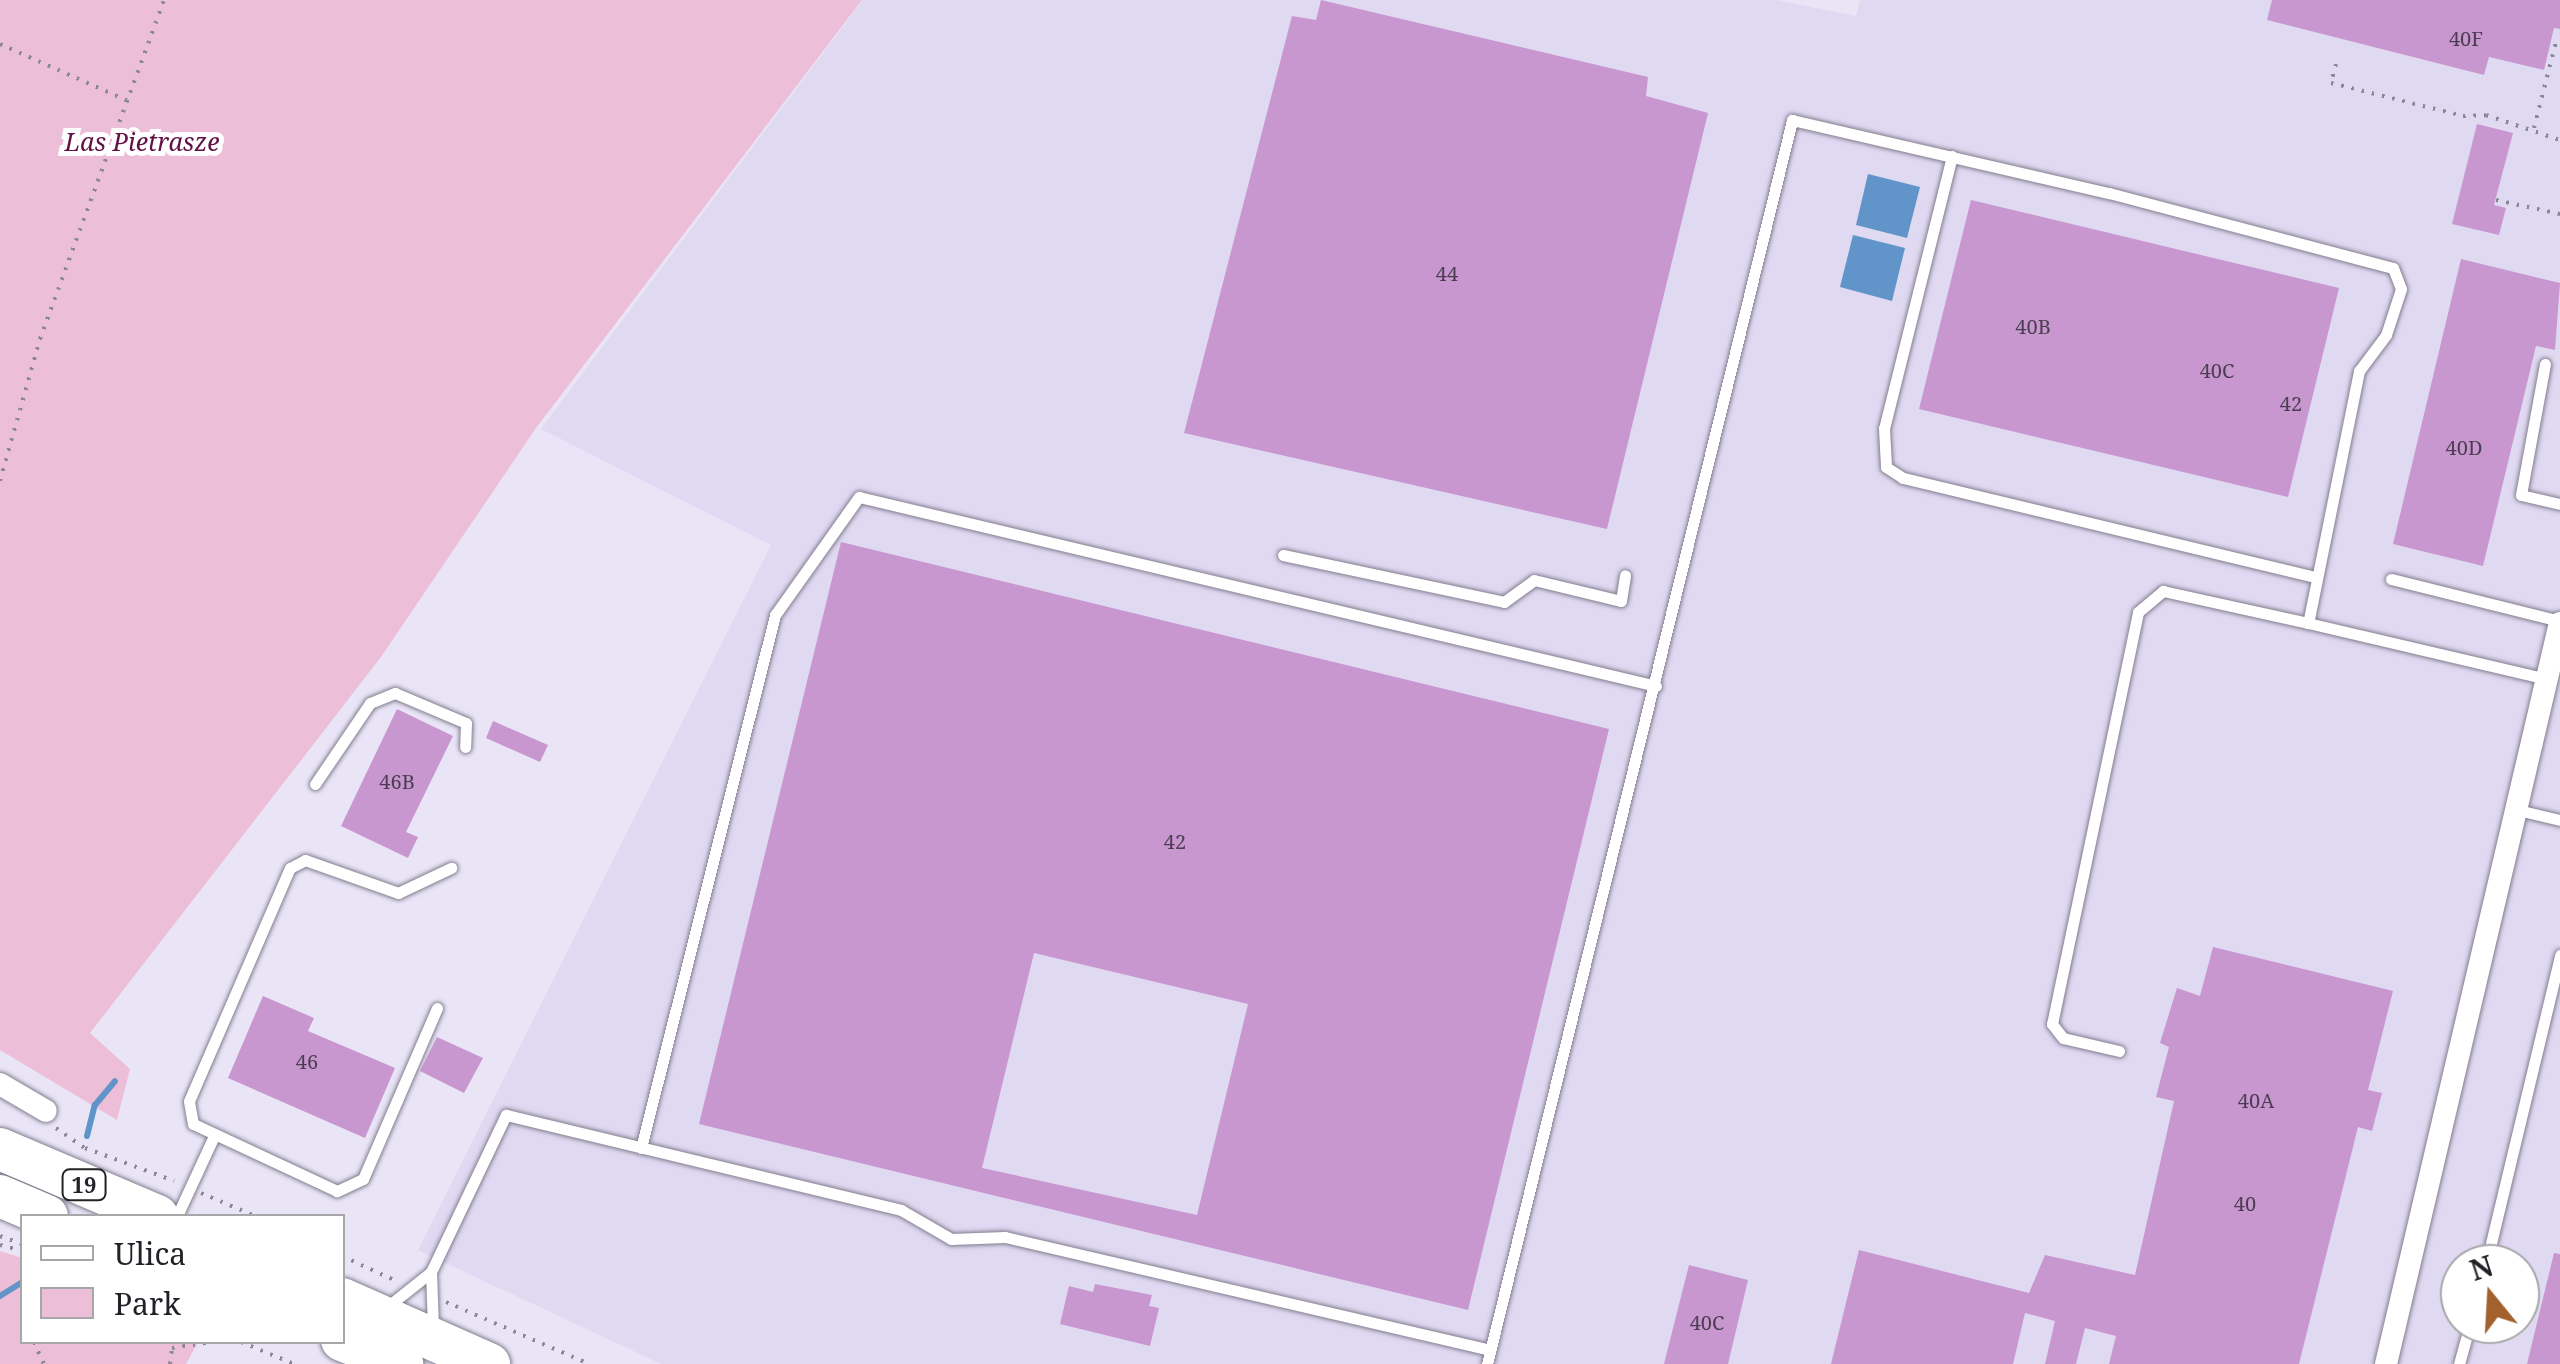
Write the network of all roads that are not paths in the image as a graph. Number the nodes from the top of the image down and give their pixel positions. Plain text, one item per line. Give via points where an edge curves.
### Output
1 (1952, 156) junction
2 (2545, 364) dead end
3 (2560, 504) edge
4 (1284, 555) dead end
5 (1626, 574) dead end
6 (2314, 577) junction
7 (2391, 580) dead end
8 (2560, 622) edge
9 (2308, 624) junction
10 (2547, 679) junction
11 (1656, 686) junction
12 (465, 747) dead end
13 (315, 784) dead end
14 (2518, 810) junction
15 (2560, 820) edge
16 (451, 868) dead end
17 (2560, 955) edge
18 (437, 1008) dead end
19 (2119, 1051) dead end
20 (0, 1084) edge
21 (46, 1112) road end
22 (214, 1136) junction
23 (3, 1142) edge
24 (641, 1148) junction
25 (0, 1196) edge
26 (42, 1214) edge
27 (153, 1214) edge
28 (178, 1214) edge
29 (2491, 1244) edge
30 (431, 1272) junction
31 (373, 1299) edge
32 (427, 1335) edge
33 (345, 1340) edge
34 (1490, 1350) junction
35 (489, 1364) edge
36 (1487, 1364) edge
37 (2386, 1364) edge

1 - 6 lane via 1884,428 1886,467 1903,478
1 - 6 lane via 2393,268 2401,289 2386,334 2359,371 2336,503
1 - 11 lane via 1792,120 1673,586
2 - 3 lane via 2521,495
4 - 5 lane via 1504,602 1534,580 1620,601
6 - 9 lane
7 - 8 lane
8 - 10 street
9 - 10 lane
9 - 19 lane via 2164,590 2138,612 2052,1024 2062,1038
10 - 14 street
11 - 24 lane via 859,497 775,615
11 - 34 lane
12 - 13 lane via 466,722 395,694 370,703
14 - 15 lane
14 - 37 street
16 - 22 lane via 398,893 305,860 290,868 189,1101 193,1124
17 - 29 lane
18 - 22 lane via 363,1179 337,1191
20 - 21 street
22 - 28 lane
23 - 27 highway, 19
24 - 30 lane via 506,1115
24 - 34 lane via 901,1210 951,1239 1005,1237
25 - 26 highway, 19
30 - 31 lane
30 - 32 lane
31 - 32 highway
32 - 33 highway
32 - 35 highway
34 - 36 lane

